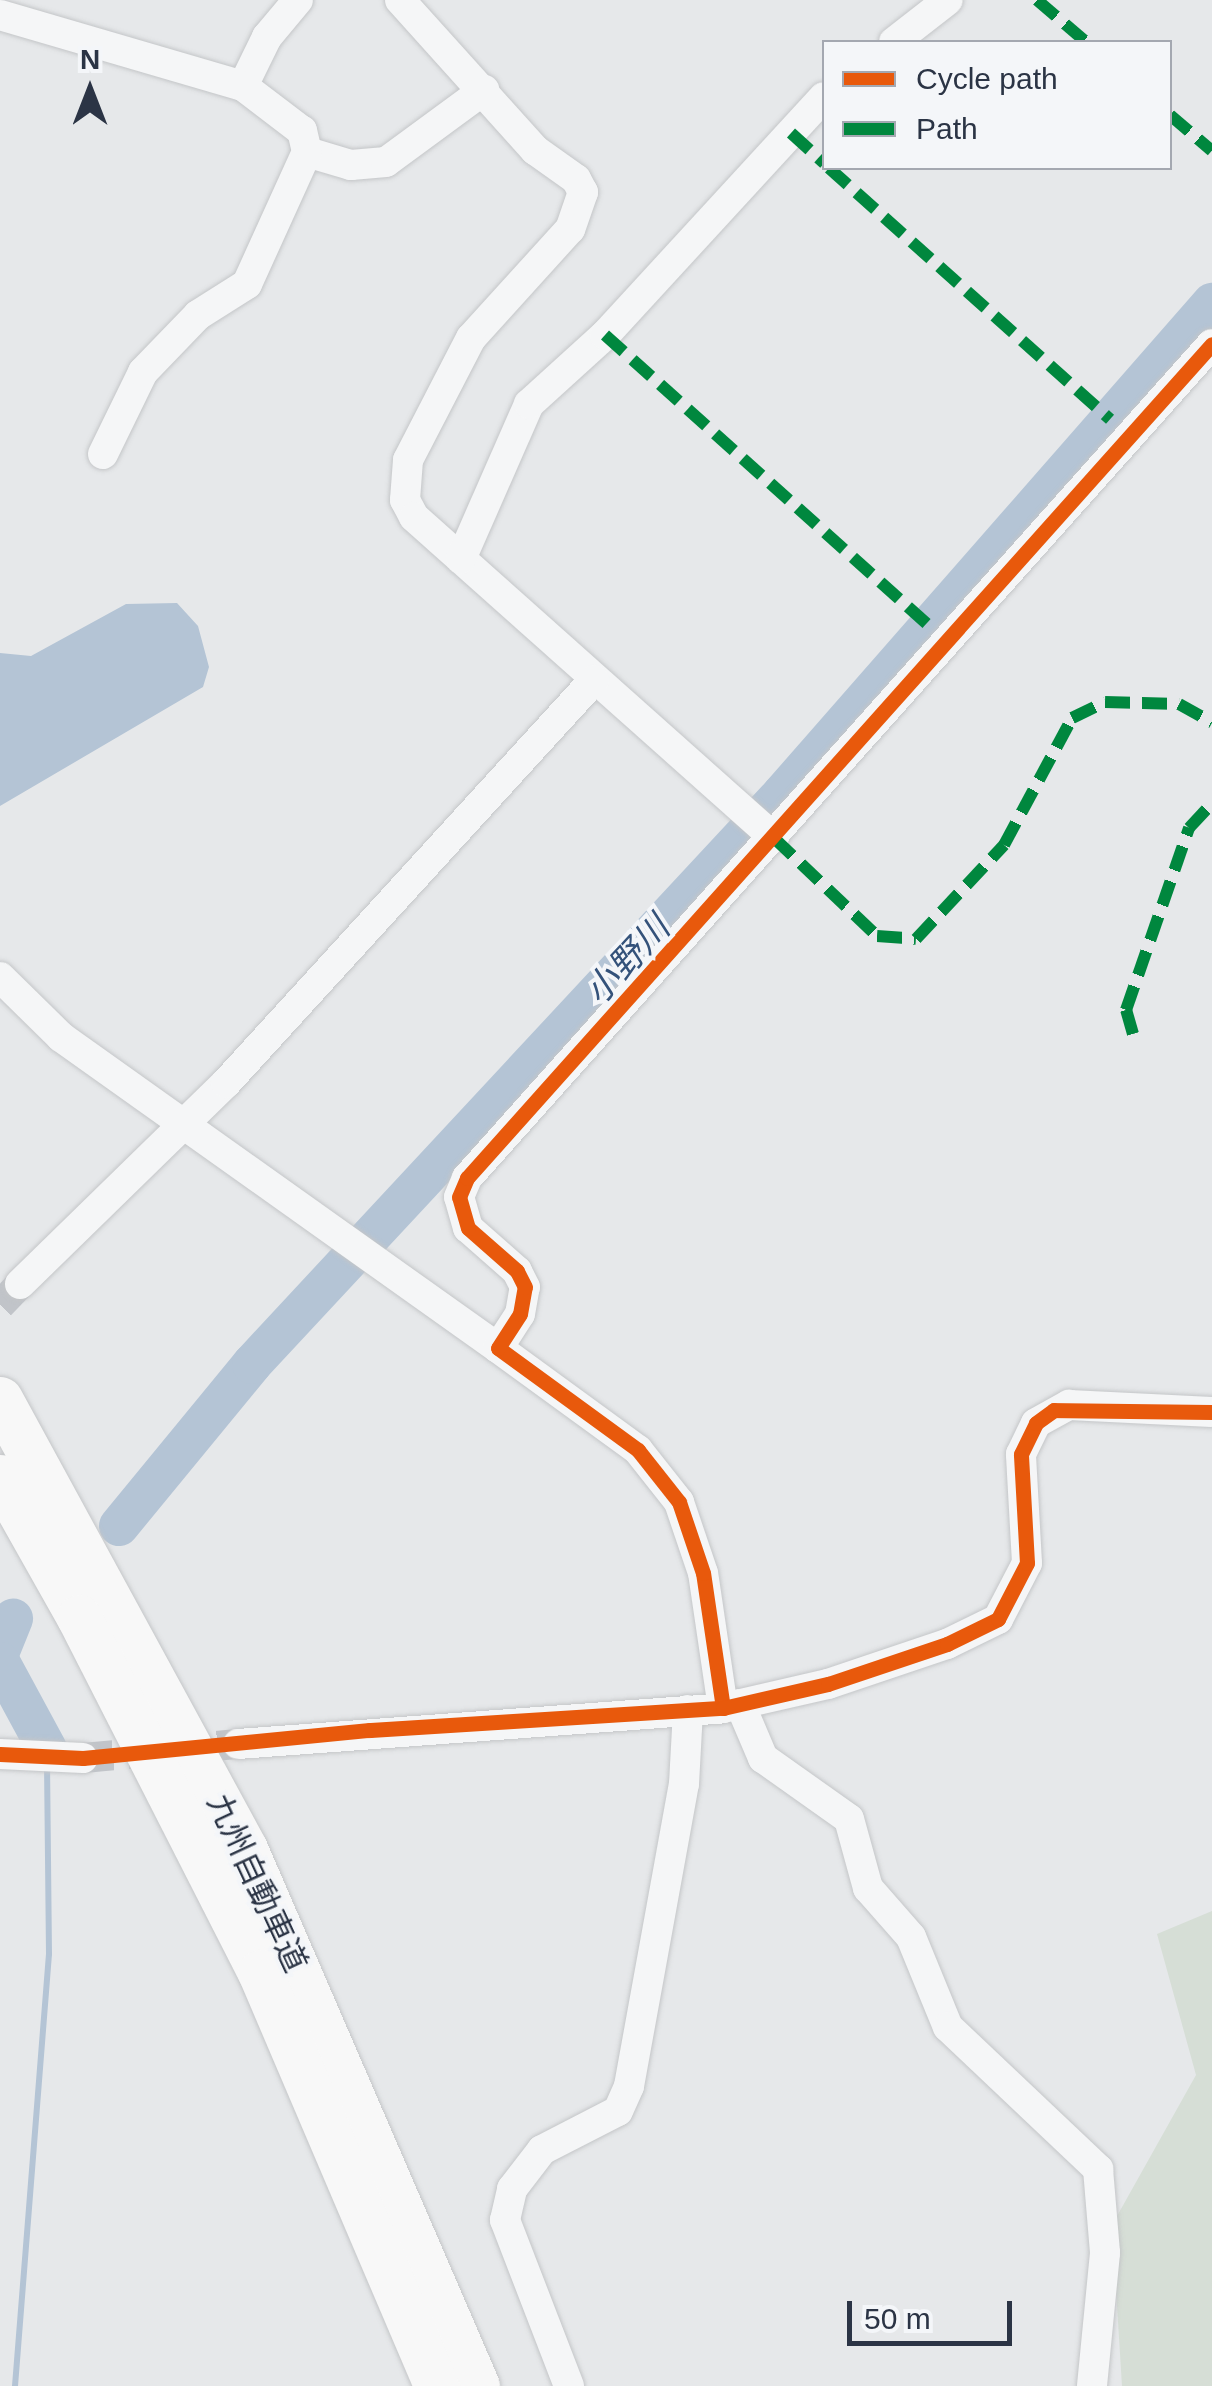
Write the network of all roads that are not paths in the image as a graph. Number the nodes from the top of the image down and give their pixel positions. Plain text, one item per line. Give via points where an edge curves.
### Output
1 (298, 0) edge
2 (400, 0) edge
3 (948, 0) edge
4 (0, 15) edge
5 (897, 40) edge
6 (244, 86) junction
7 (484, 90) junction
8 (822, 99) edge
9 (307, 152) junction
10 (1212, 344) edge
11 (103, 454) dead end
12 (461, 559) junction
13 (594, 680) junction
14 (769, 834) junction
15 (0, 977) edge
16 (182, 1127) junction
17 (20, 1284) tunnel mouth
18 (498, 1348) junction
19 (0, 1398) edge
20 (1212, 1412) edge
21 (0, 1478) edge
22 (731, 1706) junction
23 (688, 1710) junction
24 (238, 1744) tunnel mouth
25 (10, 1755) edge
26 (83, 1758) tunnel mouth
27 (437, 2386) edge
28 (477, 2386) edge
29 (568, 2386) edge
30 (1092, 2386) edge

1 - 6 street via 266,36
2 - 7 street
3 - 5 street
4 - 6 street
6 - 9 street via 302,132
7 - 9 street via 386,162 351,166
7 - 12 street via 535,150 576,179 583,208 471,338 408,460 405,500 414,517
8 - 12 street via 606,335 529,404
9 - 11 street via 247,284 198,315 143,372
10 - 14 street
12 - 13 street
13 - 14 street
13 - 16 street
14 - 18 street via 467,1178 461,1215 524,1287 520,1314
15 - 16 street via 60,1037
16 - 17 street
16 - 18 street
18 - 22 street via 638,1450 679,1502 703,1573
19 - 28 highway, 九州自動車道 via 245,1849
20 - 22 street via 1054,1410 1036,1424 1022,1454 1026,1563 998,1620 828,1684
21 - 27 highway, 九州自動車道 via 252,1956
22 - 23 street
22 - 30 street via 764,1758 849,1819 868,1888 912,1936 948,2027 1098,2169 1106,2253
23 - 24 street
23 - 29 street via 684,1784 628,2086 618,2111 542,2150 512,2189 506,2220
25 - 26 street

